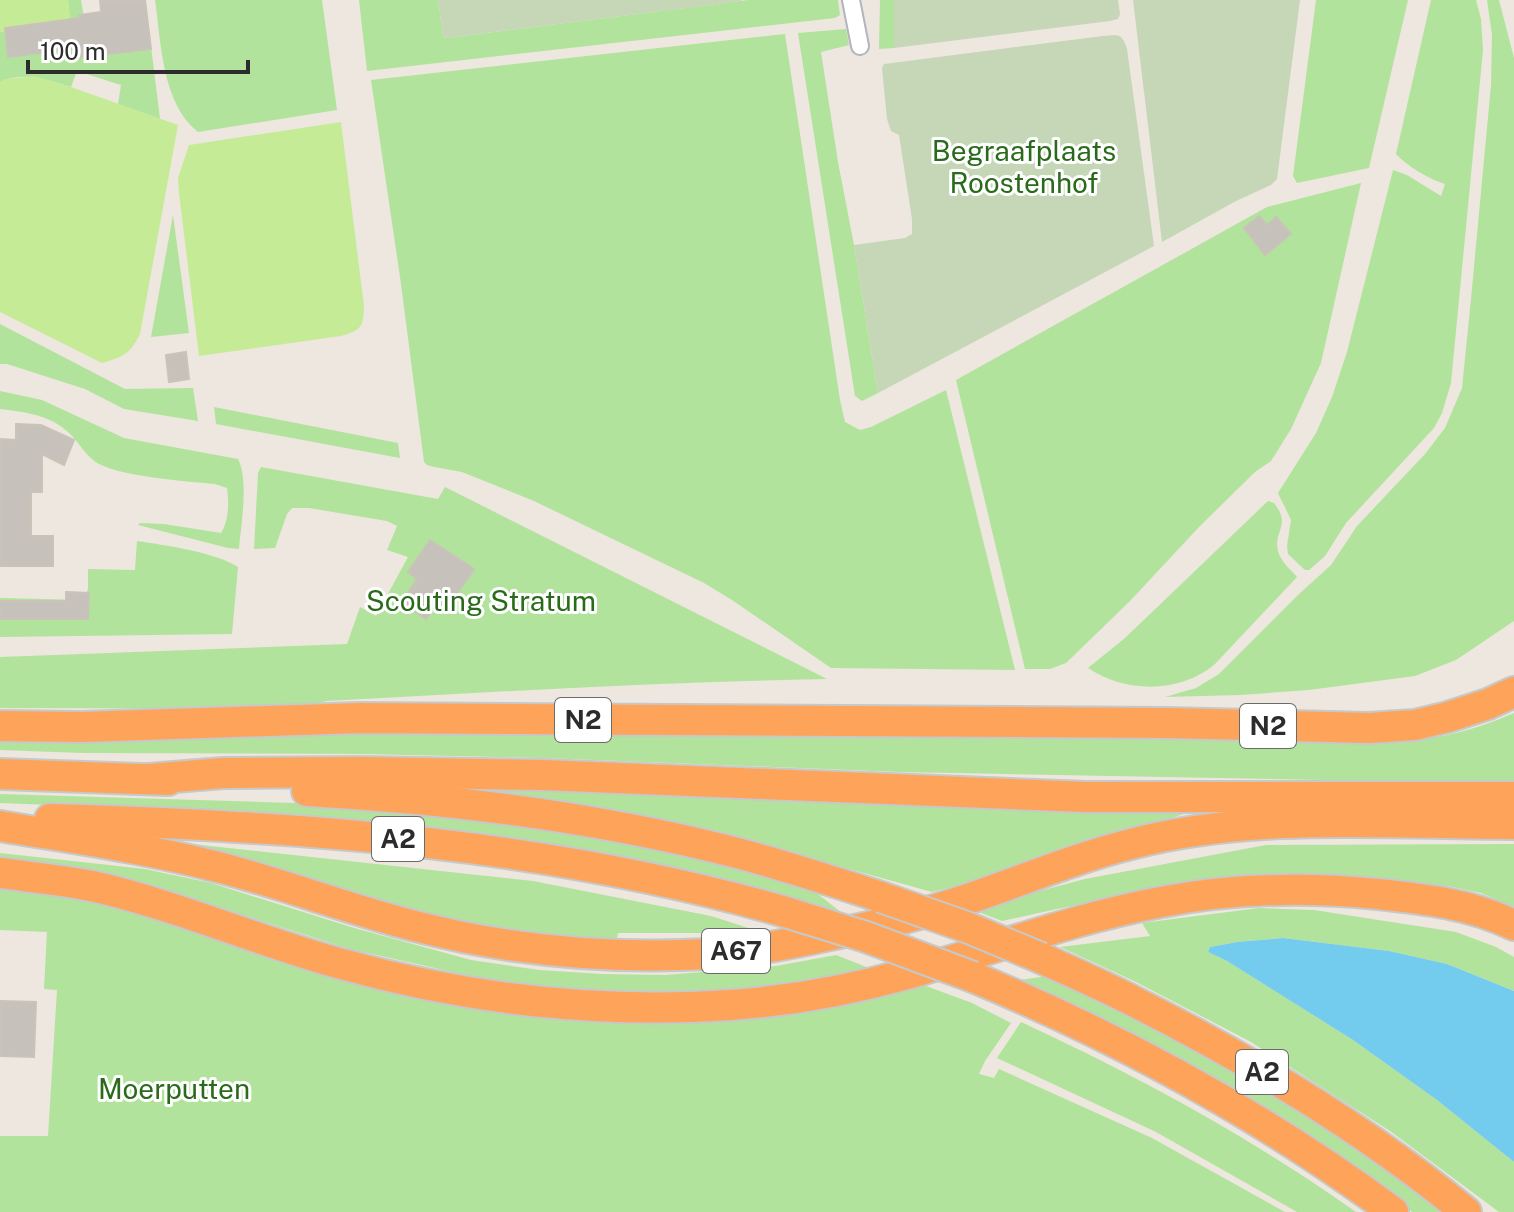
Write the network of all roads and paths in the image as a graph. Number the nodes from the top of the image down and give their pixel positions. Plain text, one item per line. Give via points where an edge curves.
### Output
1 (851, 0) edge
2 (860, 46) dead end
3 (1514, 692) edge
4 (0, 726) edge
5 (0, 774) edge
6 (149, 779) junction
7 (1514, 797) edge
8 (1470, 810) junction
9 (0, 817) edge
10 (1514, 824) edge
11 (0, 826) edge
12 (0, 873) edge
13 (1514, 925) edge
14 (1393, 1212) edge
15 (1466, 1212) edge

1 - 2 street
3 - 4 highway, N2 via 1448,717 1369,728 373,718
5 - 6 highway, A2
6 - 8 highway, A67 via 223,773 543,775
6 - 15 highway, A2, bridge via 545,814 740,854 881,897 1041,958 1201,1037 1385,1149
7 - 8 highway, A67
8 - 10 highway, A67
8 - 11 highway, A67 via 1250,825 1138,842 890,922 792,944 660,956 482,942 206,864
9 - 14 highway, A2, bridge via 261,828 450,844 537,856 733,897 866,937 1056,1012 1173,1071 1296,1144
12 - 13 highway via 115,892 334,962 433,987 592,1007 732,1005 813,995 904,975 1134,907 1245,891 1326,890 1406,897 1469,908

